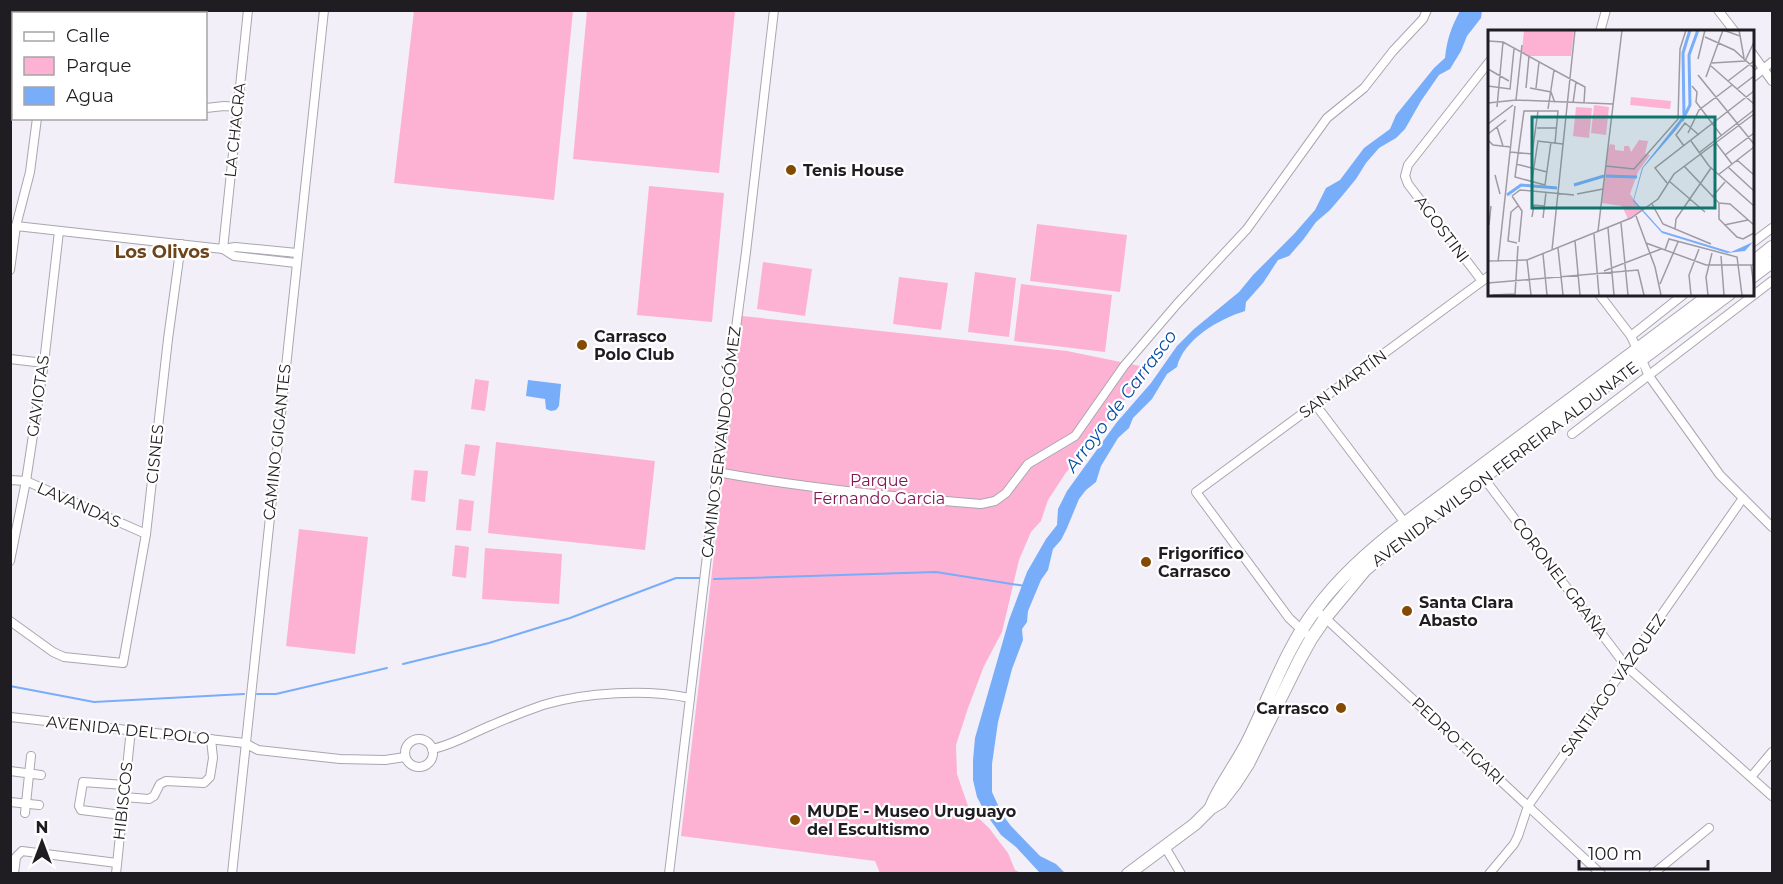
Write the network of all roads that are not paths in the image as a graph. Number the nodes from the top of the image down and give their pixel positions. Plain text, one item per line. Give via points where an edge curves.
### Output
1 (248, 10) edge
2 (324, 10) edge
3 (774, 10) edge
4 (1427, 10) edge
5 (1606, 10) edge
6 (1718, 10) edge
7 (1601, 30) edge
8 (1733, 30) edge
9 (1753, 54) edge
10 (1773, 62) edge
11 (1488, 63) edge
12 (1764, 69) junction
13 (1753, 77) edge
14 (1773, 81) edge
15 (238, 107) junction
16 (207, 108) edge
17 (37, 120) edge
18 (16, 226) junction
19 (1773, 228) edge
20 (59, 231) junction
21 (1753, 242) edge
22 (181, 244) junction
23 (1773, 247) edge
24 (223, 249) junction
25 (297, 258) junction
26 (1753, 262) edge
27 (1773, 262) edge
28 (10, 270) edge
29 (1753, 276) edge
30 (1486, 279) edge
31 (1773, 281) edge
32 (1600, 296) edge
33 (1681, 296) edge
34 (1709, 296) edge
35 (1727, 296) edge
36 (1630, 336) junction
37 (1639, 355) junction
38 (10, 359) edge
39 (44, 363) junction
40 (1649, 376) junction
41 (1315, 404) junction
42 (1572, 435) dead end
43 (717, 472) junction
44 (1483, 477) junction
45 (10, 480) edge
46 (26, 481) junction
47 (1743, 498) junction
48 (1405, 523) junction
49 (1773, 527) edge
50 (146, 534) junction
51 (10, 561) edge
52 (1321, 613) junction
53 (10, 621) edge
54 (1307, 635) junction
55 (1626, 666) junction
56 (690, 698) junction
57 (10, 717) edge
58 (131, 729) junction
59 (211, 738) junction
60 (245, 743) junction
61 (432, 749) junction
62 (1773, 752) edge
63 (31, 756) dead end
64 (405, 757) junction
65 (10, 771) edge
66 (29, 773) junction
67 (41, 775) dead end
68 (1751, 777) junction
69 (124, 785) junction
70 (1773, 796) edge
71 (124, 797) junction
72 (10, 802) edge
73 (39, 805) dead end
74 (1528, 806) junction
75 (25, 808) junction
76 (122, 815) junction
77 (1708, 828) dead end
78 (1165, 847) junction
79 (117, 863) junction
80 (14, 873) edge
81 (116, 873) edge
82 (232, 873) edge
83 (669, 873) edge
84 (1128, 873) edge
85 (1181, 873) edge
86 (1489, 873) edge
87 (1601, 873) edge
88 (1653, 873) edge

1 - 15 street, LA CHACRA
2 - 25 street, CAMINO GIGANTES
3 - 43 street, CAMINO SERVANDO GÓMEZ
4 - 43 street via 1364,88 1327,118 1247,229 1124,366 1075,436 1028,464 1006,494 981,504 777,483
5 - 7 street
6 - 8 street
9 - 12 street
10 - 12 street
11 - 30 street, AGOSTINI via 1408,165 1405,176
12 - 13 street
12 - 14 street
15 - 16 street
15 - 24 street, LA CHACRA
17 - 18 street via 30,172
18 - 20 street
18 - 28 street
19 - 21 street
20 - 22 street
20 - 39 street, GAVIOTAS
22 - 24 street
22 - 50 street, CISNES
23 - 26 main road
24 - 25 street via 234,256
25 - 60 street, CAMINO GIGANTES
27 - 29 main road
30 - 41 street, SAN MARTÍN
31 - 40 street, AVENIDA WILSON FERREIRA ALDUNATE
32 - 36 street
33 - 36 street, AVENIDA WILSON FERREIRA ALDUNATE
34 - 37 main road, AVENIDA WILSON FERREIRA ALDUNATE
35 - 37 main road, AVENIDA WILSON FERREIRA ALDUNATE
36 - 37 street
37 - 40 street
37 - 44 main road, AVENIDA WILSON FERREIRA ALDUNATE
37 - 48 main road, AVENIDA WILSON FERREIRA ALDUNATE
38 - 39 street
39 - 46 street, GAVIOTAS
40 - 42 street, AVENIDA WILSON FERREIRA ALDUNATE
40 - 47 street via 1720,475
41 - 48 street
41 - 54 street, SAN MARTÍN via 1196,492 1289,618
43 - 56 street, CAMINO SERVANDO GÓMEZ
44 - 52 main road, AVENIDA WILSON FERREIRA ALDUNATE via 1380,556
44 - 55 street, CORONEL GRAÑA
45 - 46 street, LAVANDAS
46 - 50 street, LAVANDAS
46 - 51 street, GAVIOTAS
47 - 49 street
47 - 55 street, SANTIAGO VÁZQUEZ
48 - 52 main road, AVENIDA WILSON FERREIRA ALDUNATE via 1358,562
50 - 53 street, CISNES via 123,663 64,657
52 - 54 main road, AVENIDA WILSON FERREIRA ALDUNATE
52 - 74 street, PEDRO FIGARI
54 - 78 main road, AVENIDA WILSON FERREIRA ALDUNATE via 1291,650 1239,760 1211,808
55 - 68 street, CORONEL GRAÑA
55 - 74 street, SANTIAGO VÁZQUEZ
56 - 61 street via 624,693 575,698 544,705
56 - 83 street, CAMINO SERVANDO GÓMEZ
57 - 58 street, AVENIDA DEL POLO
58 - 59 street, AVENIDA DEL POLO
58 - 69 street, HIBISCOS
59 - 60 street, AVENIDA DEL POLO
59 - 71 street via 213,758 210,777 204,783 166,781 149,799
60 - 64 street, AVENIDA DEL POLO via 258,750 340,759
60 - 82 street, CAMINO GIGANTES
61 - 64 street via 427,742 415,740 408,745
61 - 64 street via 432,758 426,765 414,766
62 - 68 street
63 - 66 street
65 - 66 street
66 - 67 street
66 - 75 street
68 - 70 street, CORONEL GRAÑA
69 - 71 street, HIBISCOS
69 - 76 street via 83,782 79,806 81,810
71 - 76 street, HIBISCOS
72 - 75 street
73 - 75 street
74 - 86 street, SANTIAGO VÁZQUEZ via 1518,836
74 - 87 street, PEDRO FIGARI
76 - 79 street, HIBISCOS
77 - 88 street
78 - 84 main road, AVENIDA WILSON FERREIRA ALDUNATE
78 - 85 street
79 - 80 street via 22,851 16,857
79 - 81 street, HIBISCOS

